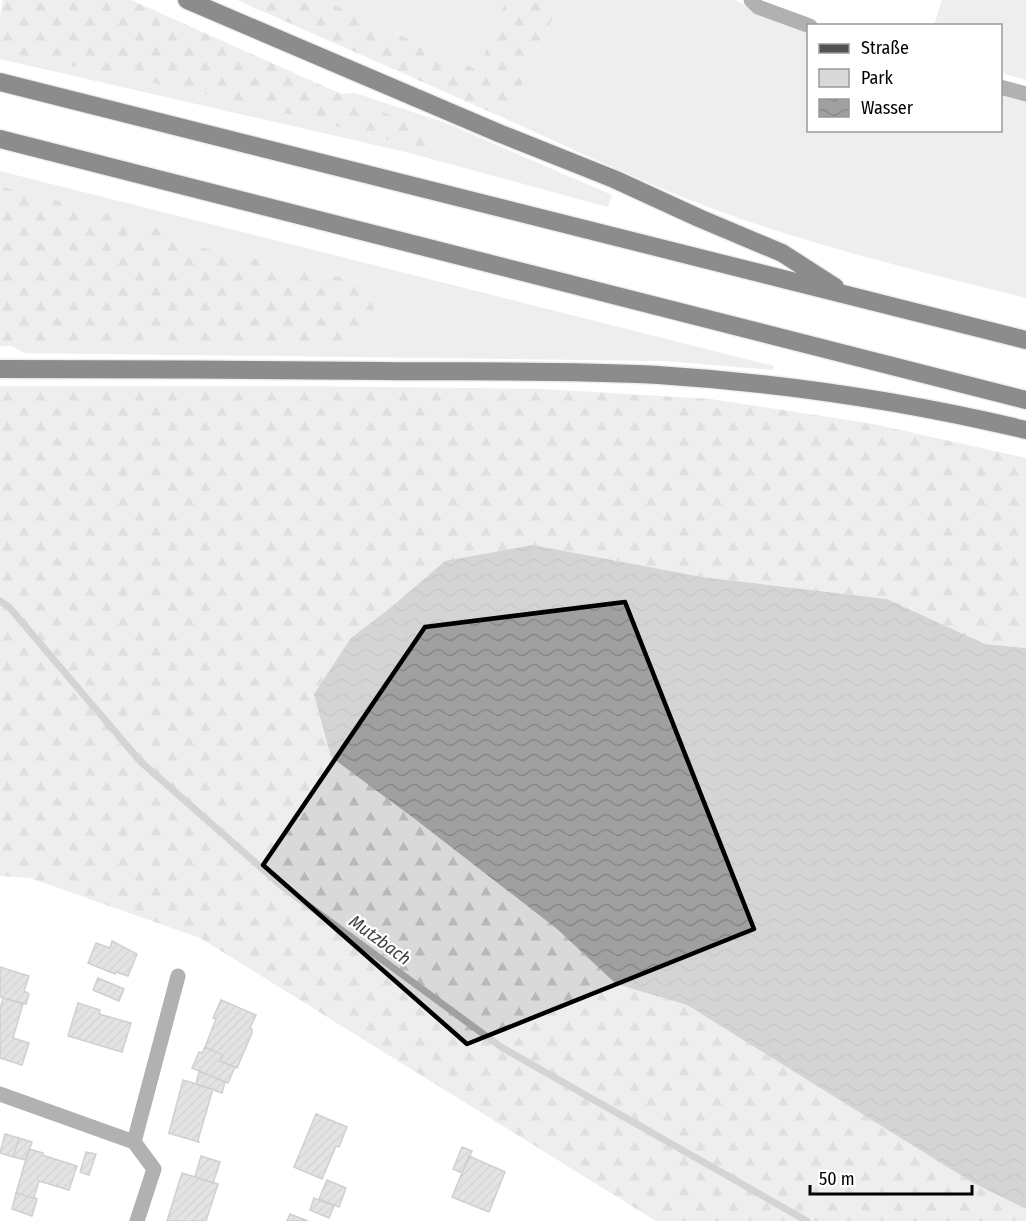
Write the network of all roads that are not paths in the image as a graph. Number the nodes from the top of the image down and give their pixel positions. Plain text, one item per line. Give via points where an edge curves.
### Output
1 (187, 0) edge
2 (751, 0) edge
3 (807, 25) edge
4 (0, 82) edge
5 (1002, 88) edge
6 (1026, 94) edge
7 (0, 139) edge
8 (849, 296) junction
9 (1026, 340) edge
10 (0, 369) edge
11 (1026, 400) edge
12 (1026, 429) edge
13 (178, 976) dead end
14 (0, 1094) edge
15 (134, 1142) junction
16 (137, 1221) edge

1 - 8 highway via 782,253
2 - 3 street via 758,7
4 - 8 highway
5 - 6 street
7 - 11 highway
8 - 9 highway
10 - 12 highway via 656,375 840,394
13 - 15 street
14 - 15 street
15 - 16 street via 154,1169

